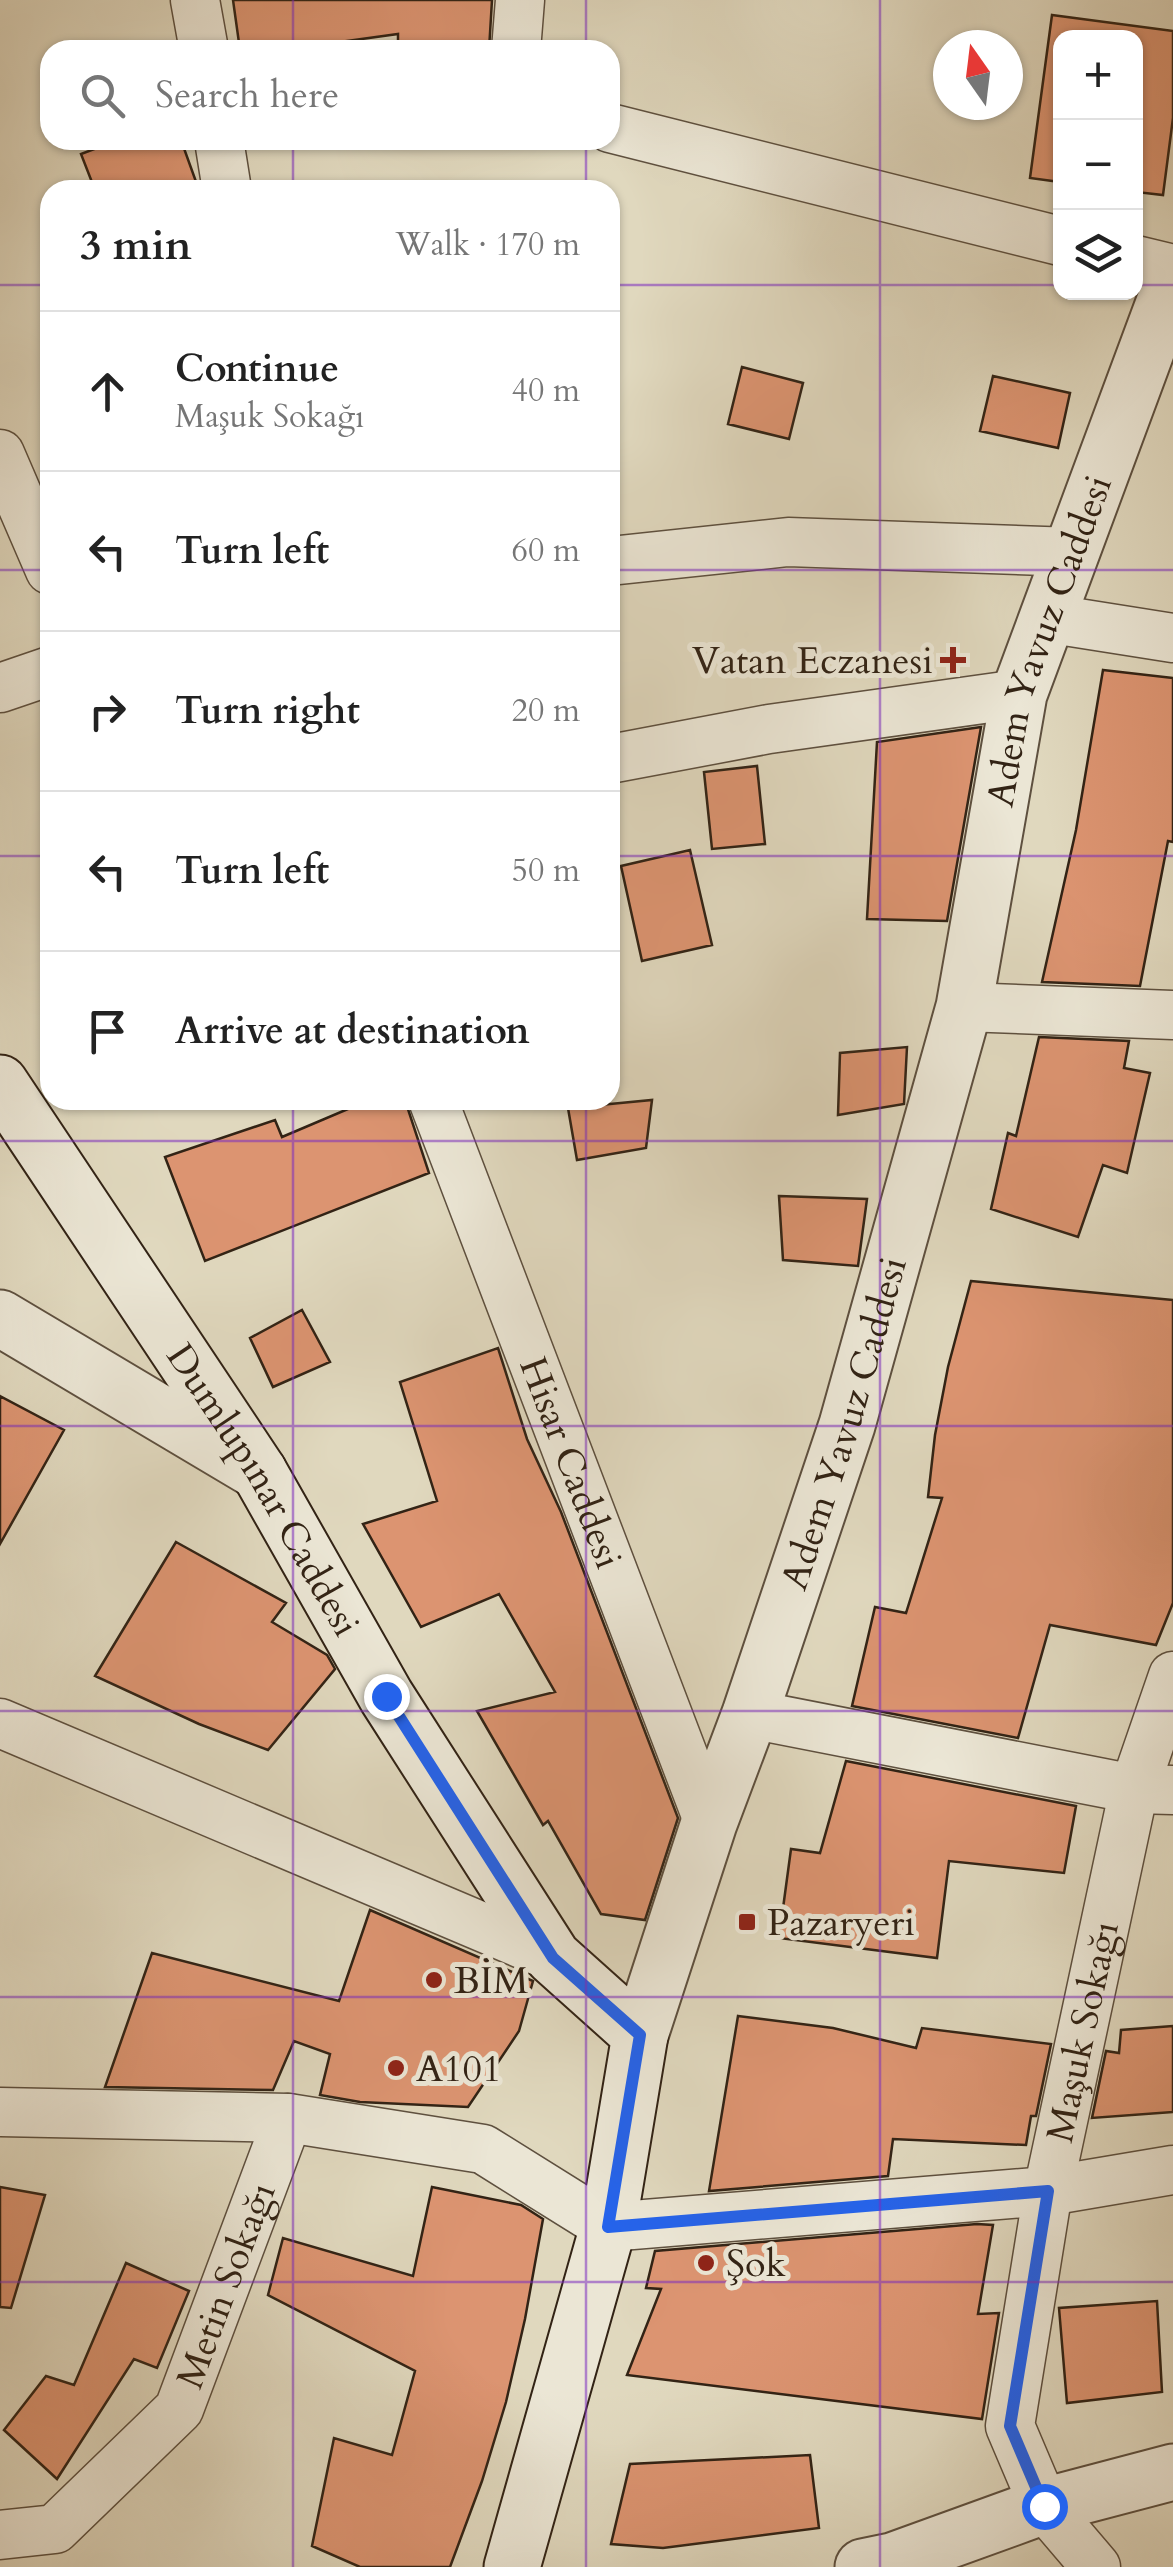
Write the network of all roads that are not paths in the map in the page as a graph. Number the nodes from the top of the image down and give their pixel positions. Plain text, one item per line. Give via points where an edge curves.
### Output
1 (195, 0) edge
2 (520, 0) edge
3 (202, 40) edge
4 (517, 40) edge
5 (620, 131) edge
6 (221, 150) edge
7 (225, 180) edge
8 (1053, 239) edge
9 (1143, 262) edge
10 (1173, 269) edge
11 (1173, 279) edge
12 (0, 454) edge
13 (40, 547) edge
14 (1073, 552) junction
15 (620, 560) edge
16 (1046, 618) junction
17 (1173, 638) edge
18 (40, 675) edge
19 (0, 688) edge
20 (1019, 694) junction
21 (620, 757) edge
22 (964, 1006) junction
23 (1173, 1015) edge
24 (0, 1083) edge
25 (437, 1110) edge
26 (0, 1318) edge
27 (259, 1472) junction
28 (1173, 1676) edge
29 (750, 1714) junction
30 (0, 1723) edge
31 (1154, 1790) edge
32 (708, 1823) junction
33 (553, 1958) junction
34 (640, 2035) junction
35 (0, 2112) edge
36 (288, 2118) junction
37 (1173, 2170) edge
38 (1048, 2191) junction
39 (608, 2227) junction
40 (1173, 2472) edge
41 (1044, 2506) junction
42 (0, 2535) edge
43 (883, 2565) edge
44 (512, 2567) edge
45 (1096, 2567) edge

1 - 3 street
2 - 4 street
5 - 8 street
6 - 7 street
9 - 10 street
11 - 14 street, Adem Yavuz Caddesi
12 - 13 street
14 - 15 street via 788,542
14 - 16 street, Adem Yavuz Caddesi
16 - 17 street
16 - 20 street, Adem Yavuz Caddesi
18 - 19 street
20 - 21 street
20 - 22 street, Adem Yavuz Caddesi
22 - 23 street
22 - 29 street, Adem Yavuz Caddesi via 847,1425
24 - 27 street, Dumlupınar Caddesi
25 - 32 street, Hisar Caddesi
26 - 27 street
27 - 33 street, Dumlupınar Caddesi via 386,1696
28 - 31 street, Maşuk Sokağı
29 - 31 street
29 - 32 street, Adem Yavuz Caddesi
30 - 33 street
31 - 38 street, Maşuk Sokağı
32 - 34 street, Adem Yavuz Caddesi
33 - 34 street, Dumlupınar Caddesi
34 - 39 street, Adem Yavuz Caddesi
35 - 36 street
36 - 39 street via 483,2149
36 - 42 street, Metin Sokağı via 180,2410 56,2529
37 - 38 street
38 - 39 street
38 - 41 street, Maşuk Sokağı via 1010,2426
39 - 44 street, Adem Yavuz Caddesi
40 - 41 street
41 - 43 street
41 - 45 street, Maşuk Sokağı

